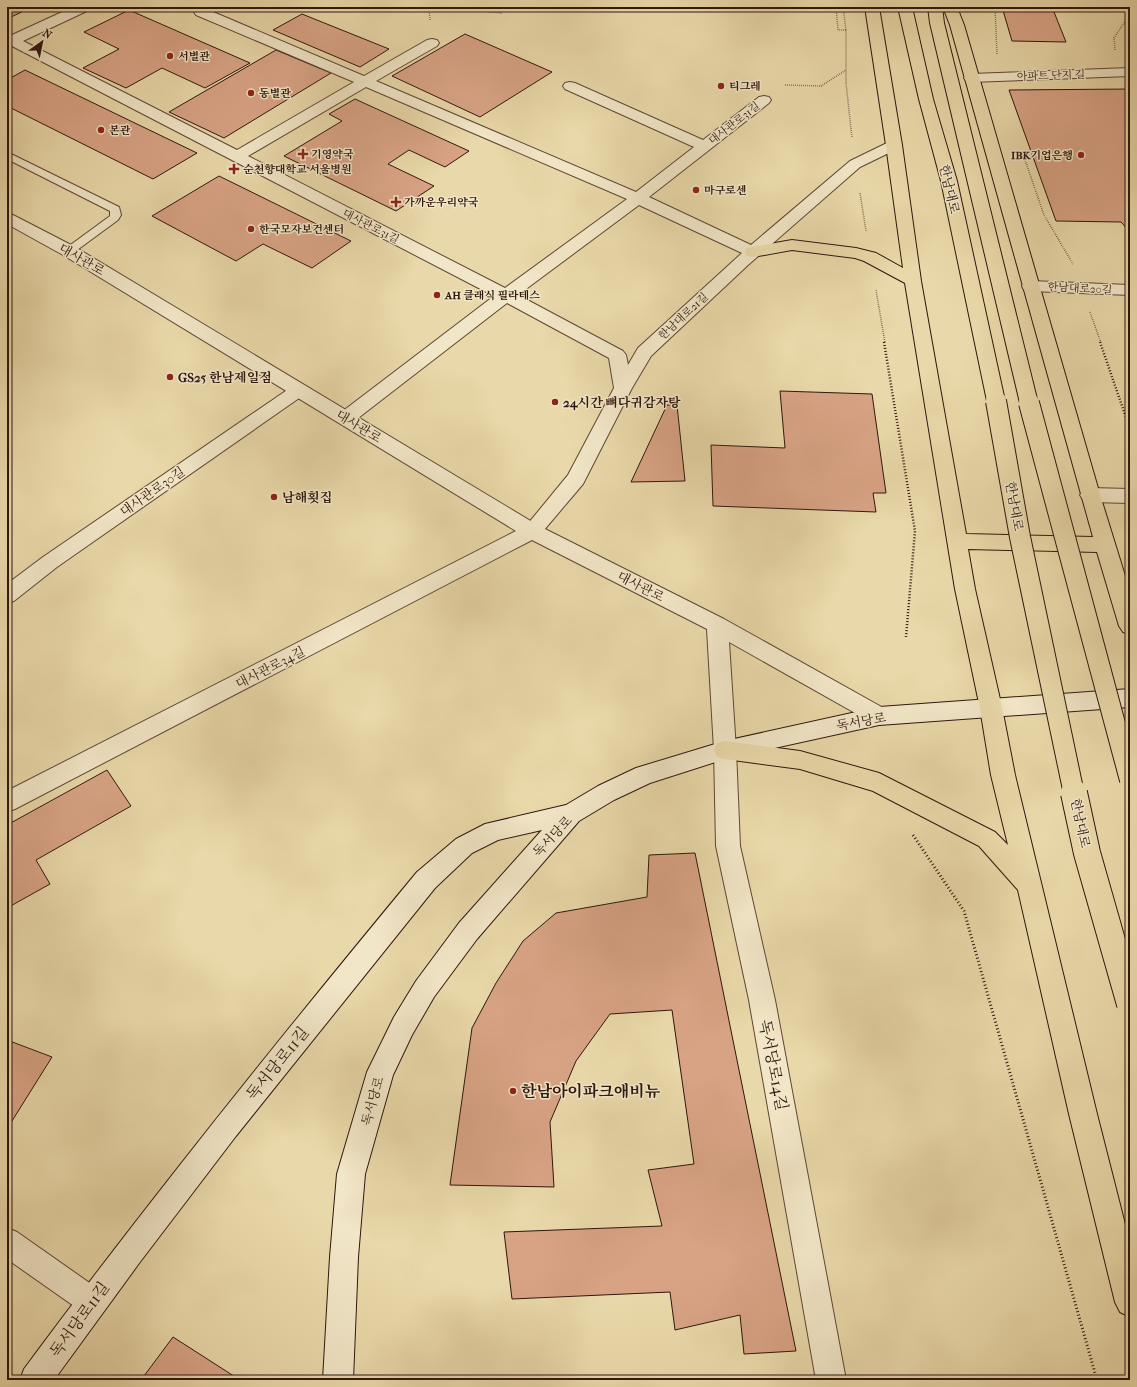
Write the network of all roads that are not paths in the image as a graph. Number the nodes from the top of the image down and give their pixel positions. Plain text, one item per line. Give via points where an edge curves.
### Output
1 (84, 7) edge
2 (872, 7) edge
3 (903, 7) edge
4 (935, 7) edge
5 (950, 7) edge
6 (201, 12) dead end
7 (9, 41) edge
8 (432, 43) dead end
9 (1128, 72) edge
10 (972, 78) junction
11 (366, 82) junction
12 (570, 86) dead end
13 (764, 100) road end
14 (894, 145) junction
15 (704, 146) junction
16 (7, 155) edge
17 (236, 157) junction
18 (638, 198) junction
19 (7, 218) edge
20 (69, 250) junction
21 (753, 252) junction
22 (913, 281) junction
23 (1030, 286) junction
24 (1130, 290) edge
25 (506, 295) junction
26 (623, 388) junction
27 (299, 390) junction
28 (346, 418) junction
29 (1090, 495) junction
30 (1130, 496) edge
31 (532, 531) junction
32 (956, 541) junction
33 (1106, 545) junction
34 (7, 595) edge
35 (1126, 596) edge
36 (717, 625) junction
37 (1130, 626) edge
38 (1130, 698) edge
39 (991, 708) junction
40 (879, 716) junction
41 (725, 750) junction
42 (1130, 780) edge
43 (7, 802) edge
44 (571, 814) junction
45 (1029, 885) junction
46 (1130, 1004) edge
47 (7, 1242) edge
48 (92, 1301) junction
49 (1130, 1302) edge
50 (35, 1380) edge
51 (338, 1380) edge
52 (831, 1380) edge

1 - 7 street
2 - 14 main road
3 - 46 main road, 한남대로, bridge via 949,181 996,401 1020,537 1087,853
4 - 42 main road, 한남대로, bridge via 1029,403
5 - 10 main road
6 - 11 street
7 - 17 street, 대사관로31길
8 - 11 street
9 - 10 street, 아파트 단지 길
10 - 23 main road
11 - 17 street
11 - 18 street
12 - 15 street, 대사관로31길
13 - 15 street, 대사관로31길
14 - 21 street, 한남대로21길 via 856,164
14 - 22 main road
15 - 18 street, 대사관로31길
16 - 20 lane via 115,209 114,218
17 - 25 street, 대사관로31길
18 - 21 street
18 - 25 street, 대사관로31길
19 - 20 street, 대사관로
20 - 27 street, 대사관로
21 - 22 main road via 792,245 856,252
21 - 26 street, 한남대로21길 via 644,352
22 - 32 main road
23 - 24 street, 한남대로20길
23 - 29 main road
25 - 26 street via 617,355
25 - 28 street, 대사관로31길
26 - 31 street, 한남대로21길 via 576,479
27 - 28 street, 대사관로
27 - 34 street, 대사관로30길 via 50,562
28 - 31 street, 대사관로
29 - 30 street
29 - 33 main road
31 - 36 street, 대사관로
31 - 43 street, 대사관로34길
32 - 33 main road
32 - 39 main road
33 - 35 main road
35 - 37 main road
36 - 40 street, 대사관로
36 - 41 street
38 - 39 street, 독서당로
39 - 40 street, 독서당로
39 - 45 main road via 1003,775
40 - 41 street, 독서당로
41 - 44 street, 독서당로 via 644,775 606,793
41 - 45 main road via 800,760 879,783 987,839
41 - 52 street, 독서당로14길 via 728,846 762,1000
44 - 48 street, 독서당로11길 via 493,831 464,846 426,880 189,1173
44 - 51 street, 독서당로 via 468,931 430,982 403,1026 380,1072 351,1174
45 - 49 main road via 1082,1114
47 - 48 street
48 - 50 street, 독서당로11길

